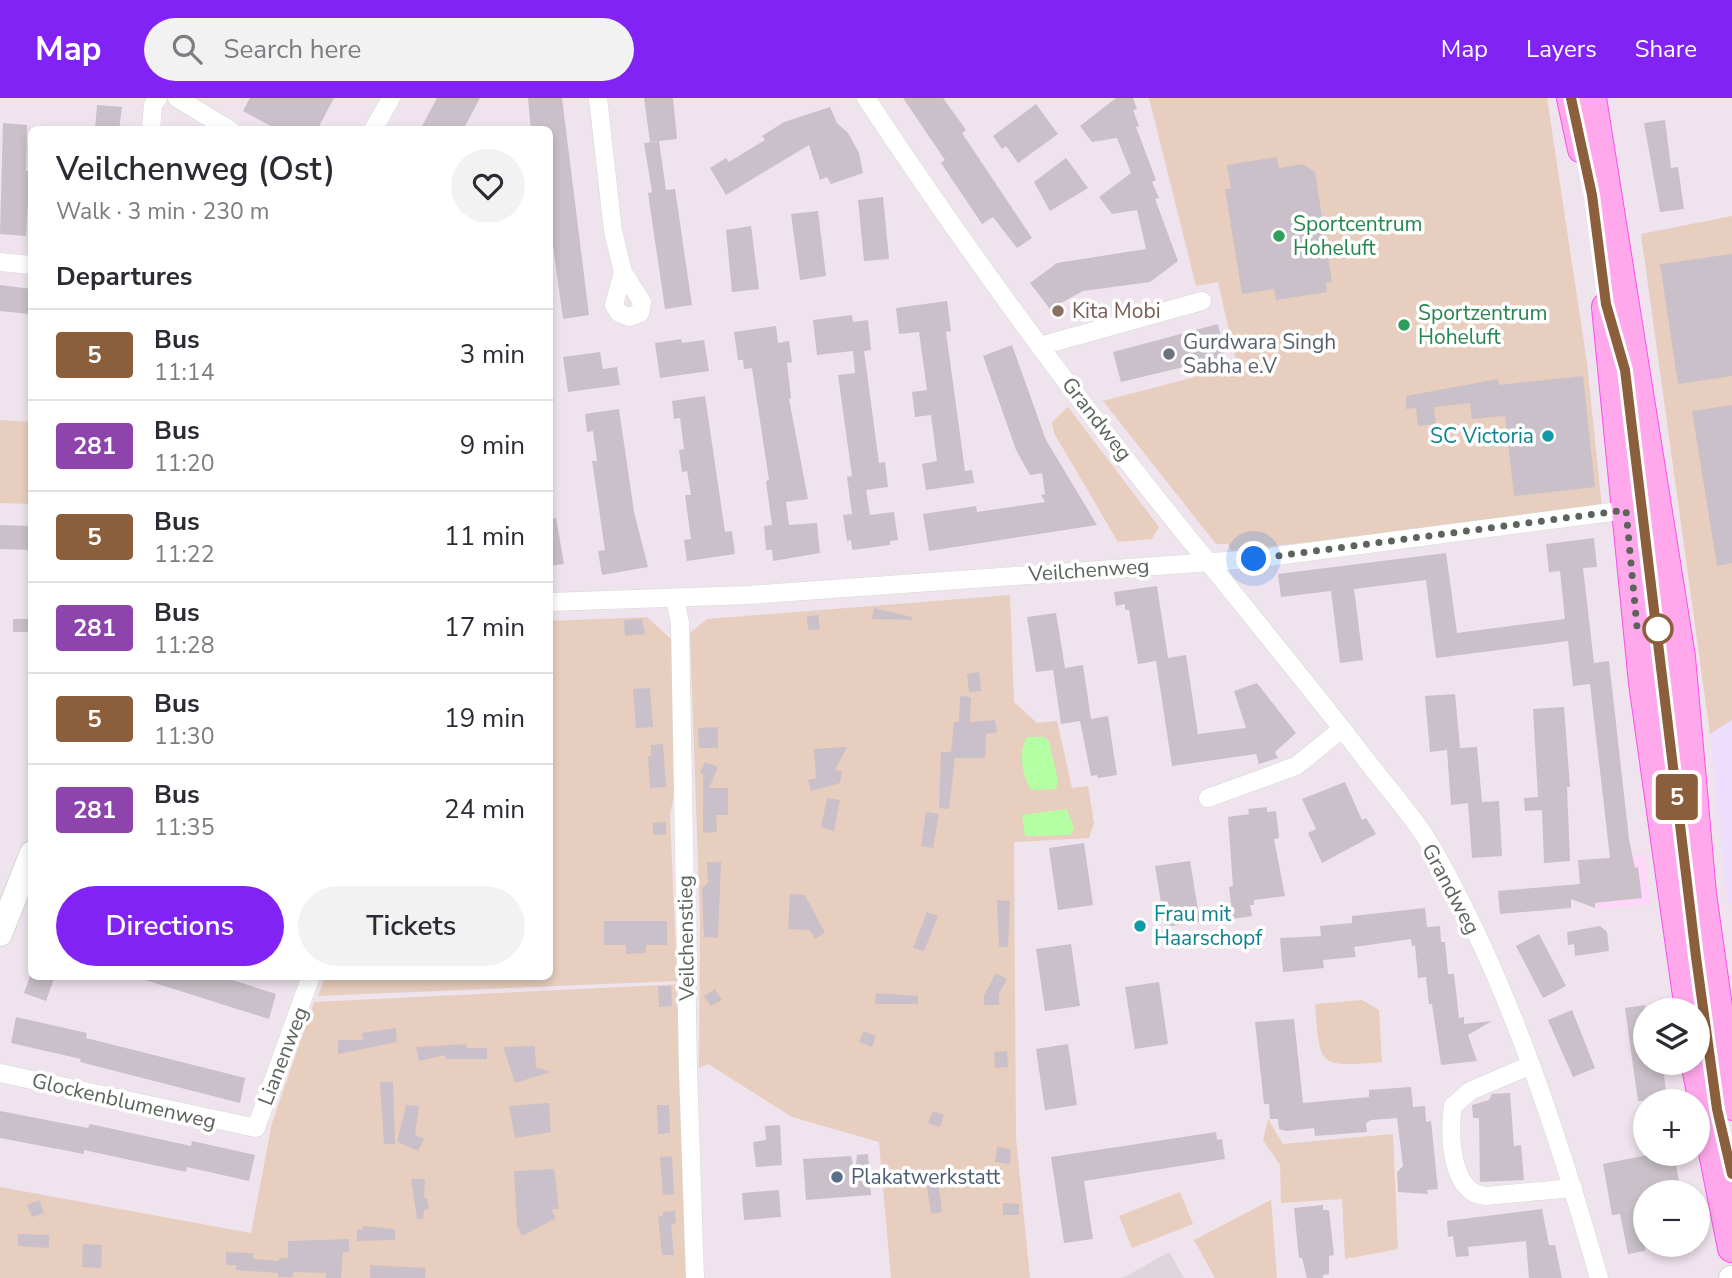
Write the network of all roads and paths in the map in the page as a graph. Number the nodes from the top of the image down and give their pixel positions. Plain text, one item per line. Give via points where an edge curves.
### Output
1 (158, 98) edge
2 (177, 98) edge
3 (391, 98) edge
4 (598, 98) edge
5 (866, 98) edge
6 (1589, 98) edge
7 (150, 126) edge
8 (223, 126) edge
9 (375, 126) edge
10 (0, 262) edge
11 (28, 265) edge
12 (623, 272) dead end
13 (1202, 301) dead end
14 (1041, 346) junction
15 (1626, 510) junction
16 (1207, 561) junction
17 (675, 599) junction
18 (553, 602) edge
19 (1342, 729) junction
20 (1208, 798) dead end
21 (28, 863) edge
22 (0, 932) edge
23 (310, 980) edge
24 (1687, 998) edge
25 (1531, 1065) junction
26 (0, 1073) edge
27 (1698, 1075) edge
28 (1732, 1106) edge
29 (249, 1129) joint
30 (1573, 1188) junction
31 (1732, 1248) edge
32 (695, 1278) edge
33 (1599, 1278) edge

1 - 7 street
2 - 8 street
3 - 9 street
4 - 12 street via 612,231
5 - 14 street, Grandweg via 919,180
6 - 15 main road via 1592,195
6 - 28 main road via 1681,657 1702,894
10 - 11 street
13 - 14 street
14 - 16 street, Grandweg
15 - 16 street, Veilchenweg via 1280,556
15 - 24 main road via 1643,684
16 - 17 street, Veilchenweg
16 - 19 street, Grandweg
17 - 18 street, Veilchenweg
17 - 32 street, Veilchenstieg via 680,623
19 - 20 street via 1296,766
19 - 25 street, Grandweg via 1437,855 1500,985
21 - 22 street
23 - 29 street, Lianenweg via 256,1128
25 - 30 street, Grandweg
25 - 30 street via 1470,1091 1453,1106 1460,1183 1469,1192 1486,1196
26 - 29 street, Glockenblumenweg
27 - 31 main road
30 - 33 street, Grandweg

